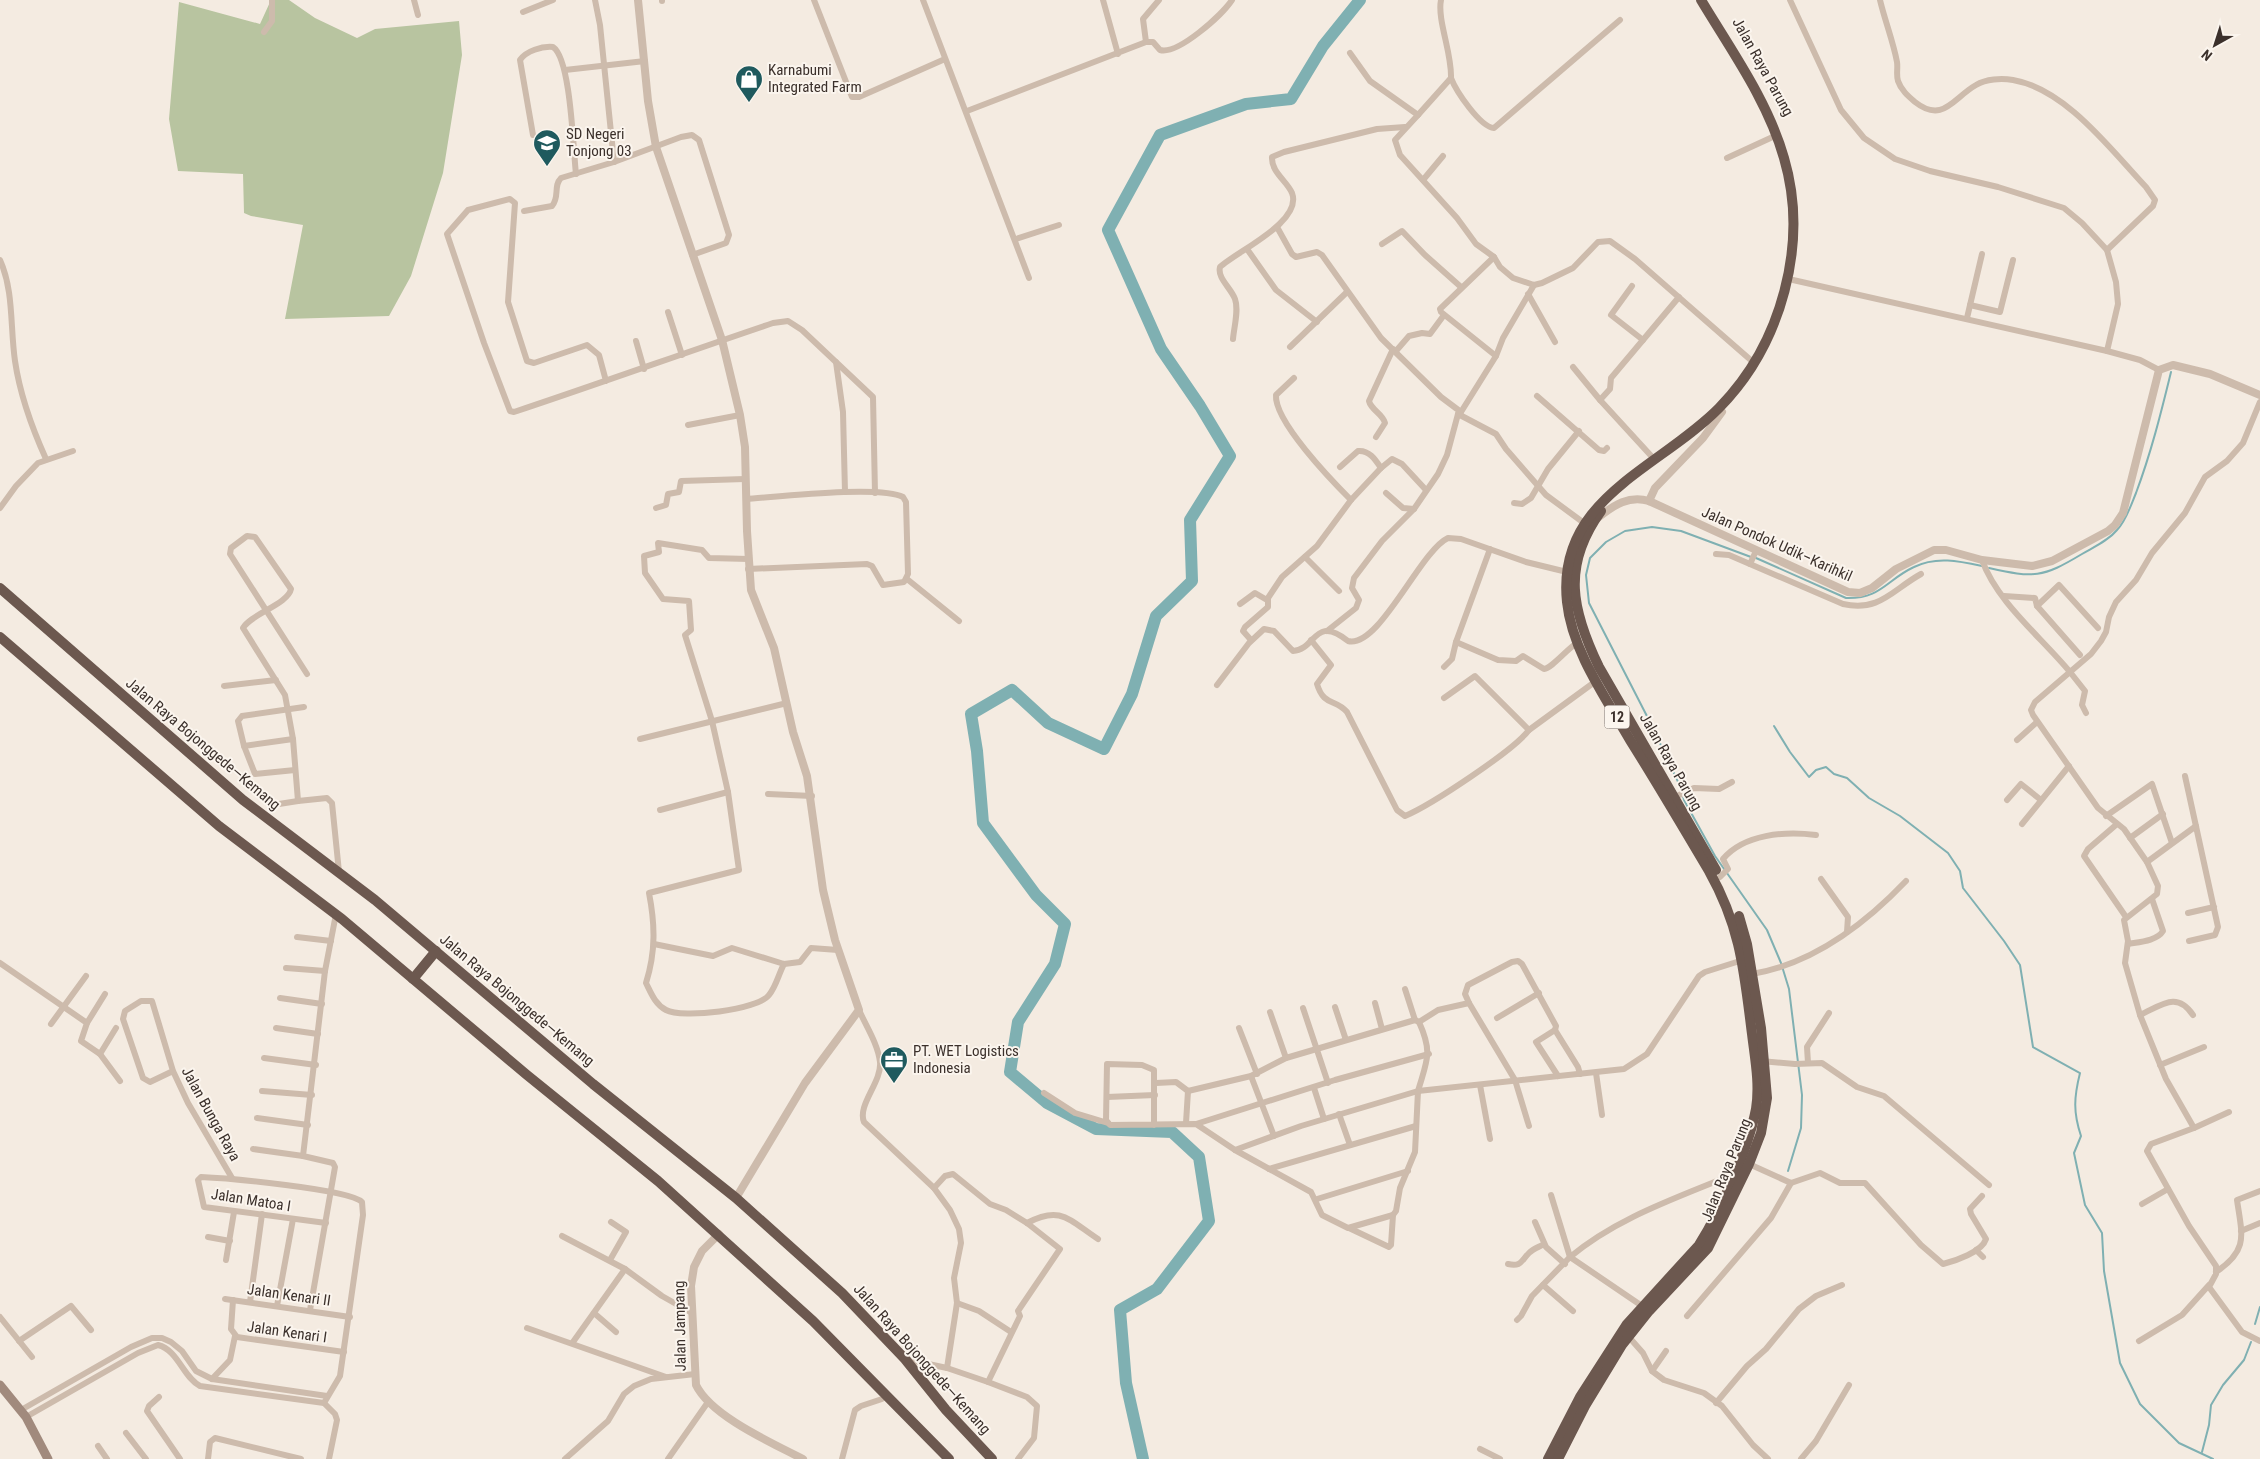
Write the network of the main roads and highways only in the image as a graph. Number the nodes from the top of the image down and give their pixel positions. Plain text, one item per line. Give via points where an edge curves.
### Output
1 (1701, 0) edge
2 (1707, 0) edge
3 (0, 588) edge
4 (0, 637) edge
5 (1637, 742) junction
6 (436, 951) junction
7 (413, 979) junction
8 (1760, 1061) junction
9 (1645, 1308) junction
10 (0, 1385) edge
11 (48, 1459) edge
12 (949, 1459) edge
13 (992, 1459) edge
14 (1548, 1459) edge
15 (1558, 1459) edge

1 - 5 highway, Jalan Raya Parung / 12 via 1757,93 1776,135 1791,190 1792,253 1780,308 1753,362 1719,408 1604,500 1584,523 1570,556 1567,603 1578,642 1596,681
2 - 5 highway, Jalan Raya Parung / 12 via 1763,92 1790,156 1797,190 1798,224 1793,280 1785,312 1753,374 1722,412 1696,436 1620,492 1596,519 1584,541 1576,566 1577,614 1584,635
3 - 6 highway, Jalan Raya Bojonggede—Kemang via 243,800
4 - 7 highway via 219,826 336,914
5 - 8 highway, Jalan Raya Parung / 12 via 1725,900 1734,923
5 - 8 highway, Jalan Raya Parung / 12 via 1679,795 1724,873 1740,919 1752,974
6 - 7 highway
6 - 13 highway, Jalan Raya Bojonggede—Kemang via 593,1084 736,1198 842,1293
7 - 12 highway via 719,1234 812,1321
8 - 9 highway, Jalan Raya Parung / 12 via 1751,1129 1726,1197 1699,1245
8 - 9 highway, Jalan Raya Parung / 12 via 1766,1109 1749,1164 1708,1248
9 - 14 highway, Jalan Raya Parung / 12 via 1598,1367
9 - 15 highway, Jalan Raya Parung / 12 via 1585,1406
10 - 11 main road via 23,1414

